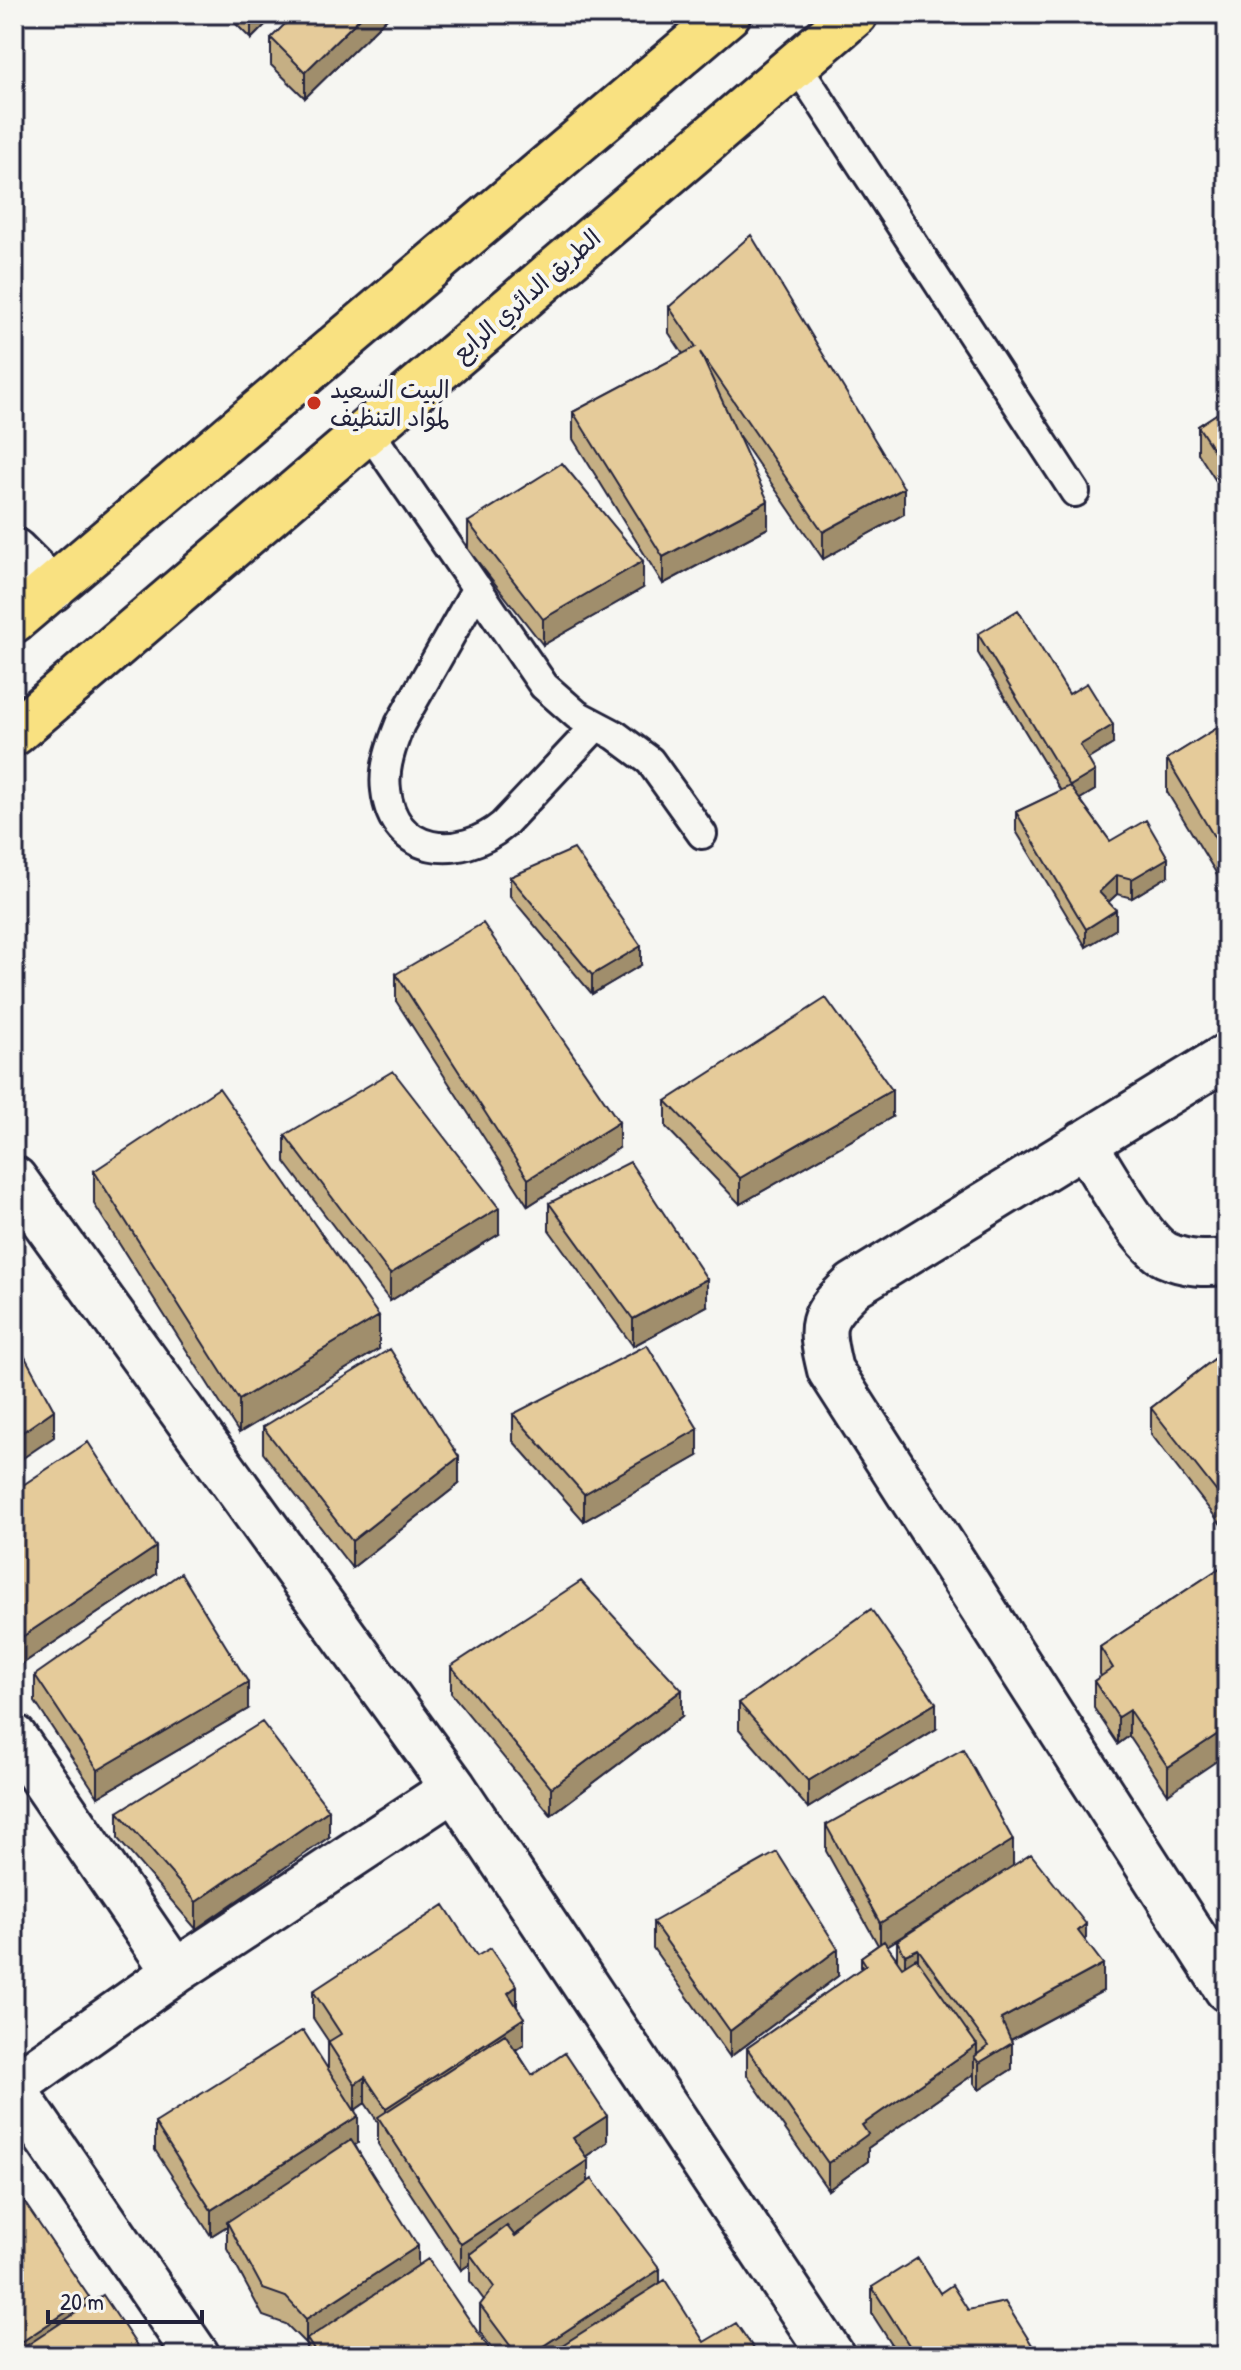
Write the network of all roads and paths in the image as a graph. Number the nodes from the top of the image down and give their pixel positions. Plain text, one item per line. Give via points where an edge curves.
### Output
1 (728, 14) edge
2 (855, 14) edge
3 (796, 64) junction
4 (368, 430) junction
5 (1075, 492) dead end
6 (14, 551) edge
7 (477, 588) junction
8 (52, 589) junction
9 (14, 620) edge
10 (596, 726) junction
11 (14, 733) edge
12 (702, 834) dead end
13 (1227, 1056) edge
14 (1084, 1143) junction
15 (14, 1179) edge
16 (1227, 1262) edge
17 (14, 1737) edge
18 (454, 1788) junction
19 (175, 1972) junction
20 (1227, 1989) edge
21 (14, 2088) edge
22 (197, 2356) edge
23 (832, 2356) edge

1 - 8 main road
2 - 3 main road, الطريق الدائري الرابع
3 - 4 main road, الطريق الدائري الرابع
3 - 5 lane
4 - 7 lane
4 - 11 main road, الطريق الدائري الرابع
6 - 8 street
7 - 10 lane via 544,686
7 - 10 lane via 392,745 385,789 399,826 415,841 433,847 471,845 489,837
8 - 9 main road
10 - 12 lane via 650,761
13 - 14 street
14 - 16 street via 1138,1226 1163,1254 1198,1264
14 - 20 street via 854,1285 830,1307 822,1335 830,1370
15 - 18 street
17 - 19 street
18 - 19 street
18 - 23 street
19 - 21 street
21 - 22 street

